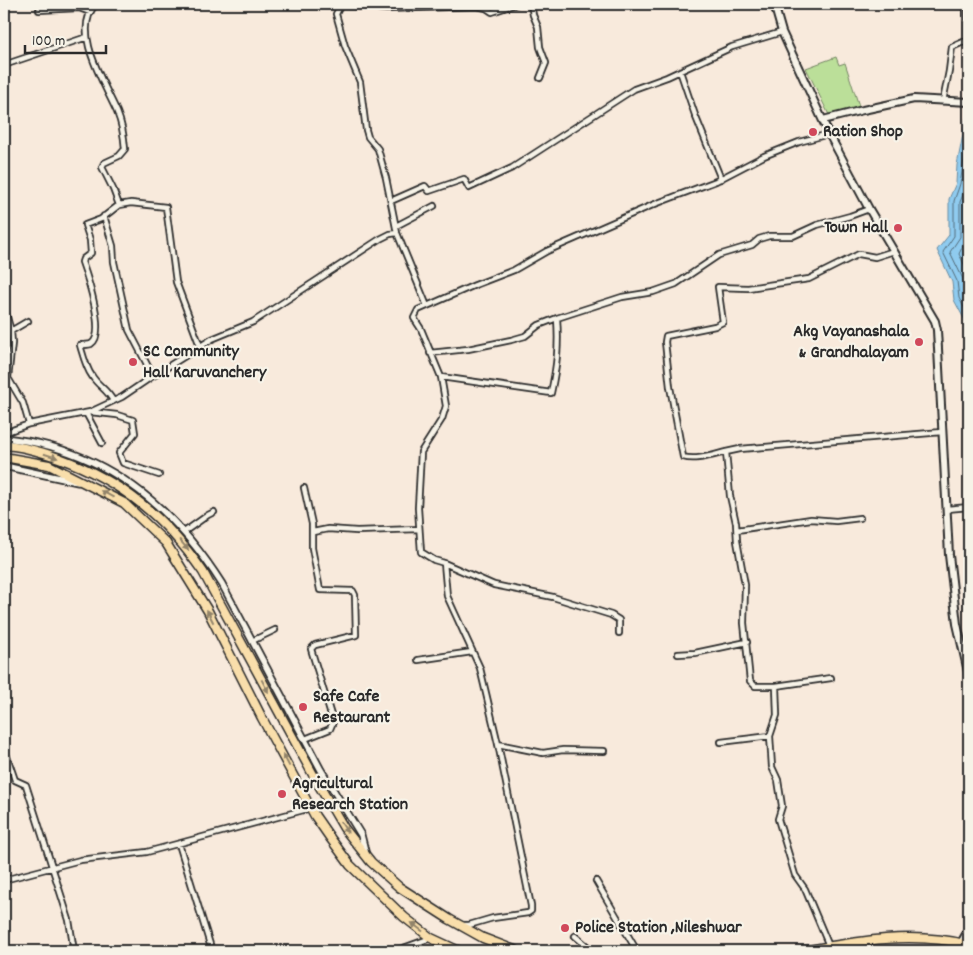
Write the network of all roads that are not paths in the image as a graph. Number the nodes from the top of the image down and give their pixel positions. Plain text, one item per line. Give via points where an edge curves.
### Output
1 (96, 4) edge
2 (347, 4) edge
3 (516, 4) edge
4 (531, 4) edge
5 (774, 4) edge
6 (968, 4) edge
7 (482, 5) edge
8 (39, 10) dead end
9 (90, 12) junction
10 (782, 32) junction
11 (87, 37) junction
12 (4, 66) edge
13 (680, 71) junction
14 (540, 78) dead end
15 (943, 101) junction
16 (969, 102) edge
17 (823, 120) junction
18 (829, 134) junction
19 (721, 179) junction
20 (391, 201) junction
21 (119, 205) junction
22 (434, 206) dead end
23 (869, 209) junction
24 (104, 216) junction
25 (396, 226) junction
26 (397, 234) junction
27 (894, 251) junction
28 (427, 306) junction
29 (4, 307) edge
30 (557, 318) junction
31 (28, 321) dead end
32 (11, 330) junction
33 (200, 346) junction
34 (430, 353) junction
35 (153, 376) junction
36 (441, 377) junction
37 (113, 401) junction
38 (88, 412) junction
39 (29, 424) junction
40 (942, 432) junction
41 (4, 433) edge
42 (4, 438) edge
43 (102, 443) dead end
44 (4, 445) edge
45 (726, 452) junction
46 (4, 457) edge
47 (4, 466) edge
48 (159, 476) dead end
49 (86, 483) junction
50 (304, 488) dead end
51 (969, 507) edge
52 (947, 509) junction
53 (214, 512) dead end
54 (860, 518) dead end
55 (419, 529) junction
56 (737, 530) junction
57 (184, 532) junction
58 (313, 532) junction
59 (444, 563) junction
60 (275, 630) dead end
61 (619, 633) dead end
62 (252, 641) junction
63 (747, 642) junction
64 (472, 652) junction
65 (678, 654) dead end
66 (418, 660) dead end
67 (969, 676) edge
68 (831, 678) dead end
69 (776, 686) junction
70 (770, 736) junction
71 (305, 739) junction
72 (721, 742) dead end
73 (498, 744) junction
74 (4, 748) edge
75 (604, 751) dead end
76 (311, 808) junction
77 (178, 844) junction
78 (367, 858) junction
79 (52, 867) junction
80 (4, 880) edge
81 (596, 881) dead end
82 (460, 925) junction
83 (969, 929) edge
84 (575, 936) dead end
85 (431, 938) junction
86 (961, 943) junction
87 (969, 945) edge
88 (829, 946) junction
89 (404, 950) edge
90 (74, 951) edge
91 (212, 951) edge
92 (395, 951) edge
93 (459, 951) edge
94 (517, 951) edge
95 (593, 951) edge
96 (637, 951) edge
97 (802, 951) edge

1 - 9 street
2 - 7 street via 387,8
2 - 20 street via 340,6 336,14 360,82 368,137 378,149
3 - 7 street via 492,12
4 - 14 street via 546,63
5 - 10 main road
6 - 15 street via 968,40 952,47
8 - 9 street via 79,8
9 - 11 street
10 - 13 street via 732,47
10 - 17 main road
11 - 12 street
11 - 21 street via 124,135 125,149 102,167
13 - 19 street
13 - 20 street via 625,94 512,168 470,188 464,179 429,191 425,186
15 - 16 main road
15 - 17 main road via 914,99
17 - 18 main road
18 - 19 street via 764,156
18 - 23 main road
19 - 28 street via 655,204 547,251 514,270
20 - 25 street
21 - 24 street
21 - 33 street via 131,203 166,207 176,282
22 - 25 street
23 - 27 main road
23 - 30 street via 793,236 759,239 752,245 719,255 676,284
24 - 35 street via 129,330
24 - 37 street via 85,225 91,253 82,262 98,322 96,339 91,344 80,345 90,375 109,392
25 - 26 street
26 - 28 street
26 - 33 street via 380,239 253,322
27 - 40 main road via 936,321
27 - 45 street via 875,257 859,254 809,279 758,287 718,287 723,322 666,336 670,387 683,457
28 - 34 street via 418,310 414,318
29 - 32 street
30 - 34 street via 511,340
30 - 36 street via 559,349 550,393
31 - 32 street
32 - 39 street via 8,378 23,403
33 - 35 street
34 - 36 street
35 - 37 street
36 - 55 street via 446,406 442,419 421,452
37 - 38 street
38 - 39 street
38 - 43 street
38 - 48 street via 133,420 135,433 119,453 122,463
39 - 41 street
40 - 45 street
40 - 52 main road
42 - 57 street via 26,440 89,460 146,494
44 -> 78 highway via 46,454 86,468 117,485 143,504 184,545 203,572 317,782 344,828
45 - 56 street
46 - 49 highway via 49,465
47 - 49 street
76 -> 49 highway via 208,611 166,543 124,503
50 - 58 street
51 - 52 street
52 - 67 main road via 954,606
53 - 57 street
54 - 56 street via 836,521 811,519
55 - 58 street via 328,529
55 - 59 street via 421,552
56 - 63 street via 745,586
57 - 62 street via 208,561
58 - 71 street via 312,548 320,590 353,591 356,595 356,635 315,645 311,649 333,722 330,729
59 - 61 street via 494,585 553,597 611,615 619,620
59 - 64 street via 447,596
60 - 62 street
62 - 71 street
63 - 65 street
63 - 69 street via 751,684
64 - 66 street
64 - 73 street via 480,668
68 - 69 street
69 - 70 street via 777,715
70 - 72 street
70 - 88 street via 772,768 778,780 782,806 778,819 795,875 805,889
71 - 78 street via 361,835
73 - 75 street via 543,754 563,750
73 - 82 street via 530,911
74 - 79 street via 15,780 26,785
76 - 77 street
85 -> 76 highway via 350,865
77 - 79 street
77 - 91 street
78 - 82 highway via 399,886
79 - 80 street
79 - 90 street via 69,920
81 - 96 street
82 - 94 highway
83 - 86 main road
84 - 95 street
85 - 89 street
85 - 93 highway
86 - 87 highway
86 - 88 highway via 909,937
88 - 97 highway
89 - 92 street

